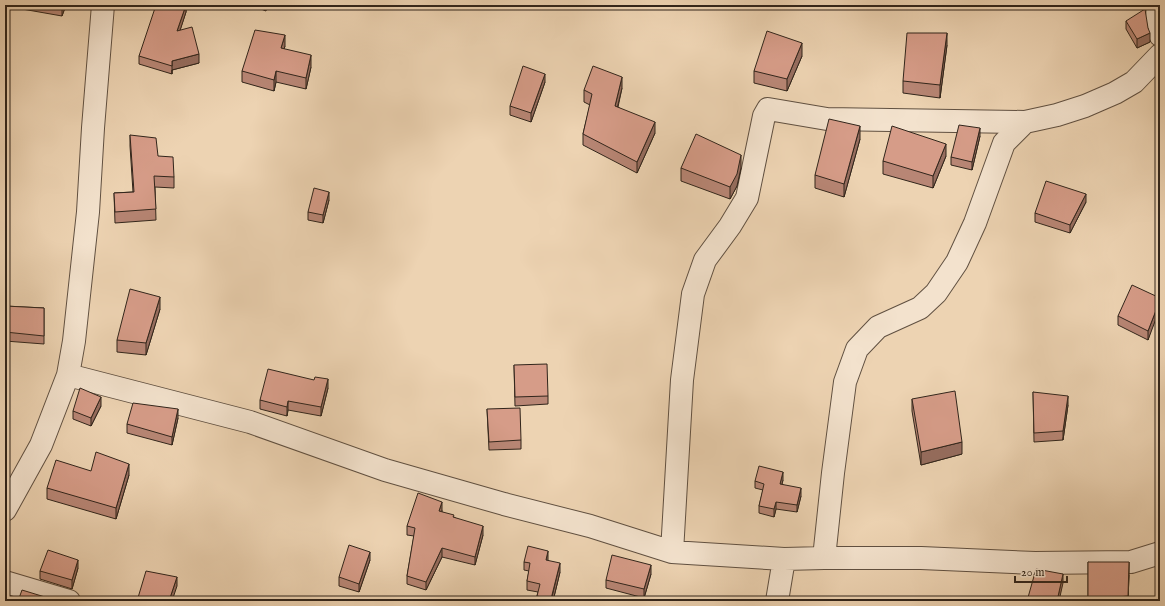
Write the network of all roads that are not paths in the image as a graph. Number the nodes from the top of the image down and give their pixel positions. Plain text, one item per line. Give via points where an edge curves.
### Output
1 (103, 5) edge
2 (1158, 5) edge
3 (1160, 36) edge
4 (1160, 55) edge
5 (1025, 122) junction
6 (68, 375) junction
7 (5, 510) edge
8 (672, 552) junction
9 (1160, 553) edge
10 (824, 558) junction
11 (784, 559) junction
12 (5, 582) edge
13 (69, 601) edge
14 (777, 601) edge

1 - 6 street via 88,212
2 - 3 street
4 - 5 street via 1134,82 1115,93 1058,115
5 - 8 street via 827,119 768,109 747,198 705,260 693,294 682,380
5 - 10 street via 1004,143 975,223 957,262 936,293 920,308 878,327 857,349 845,382
6 - 7 street via 41,445
6 - 8 street via 250,422 386,470 590,526
8 - 11 street
9 - 10 street via 1131,562
10 - 11 street
11 - 14 street
12 - 13 street

